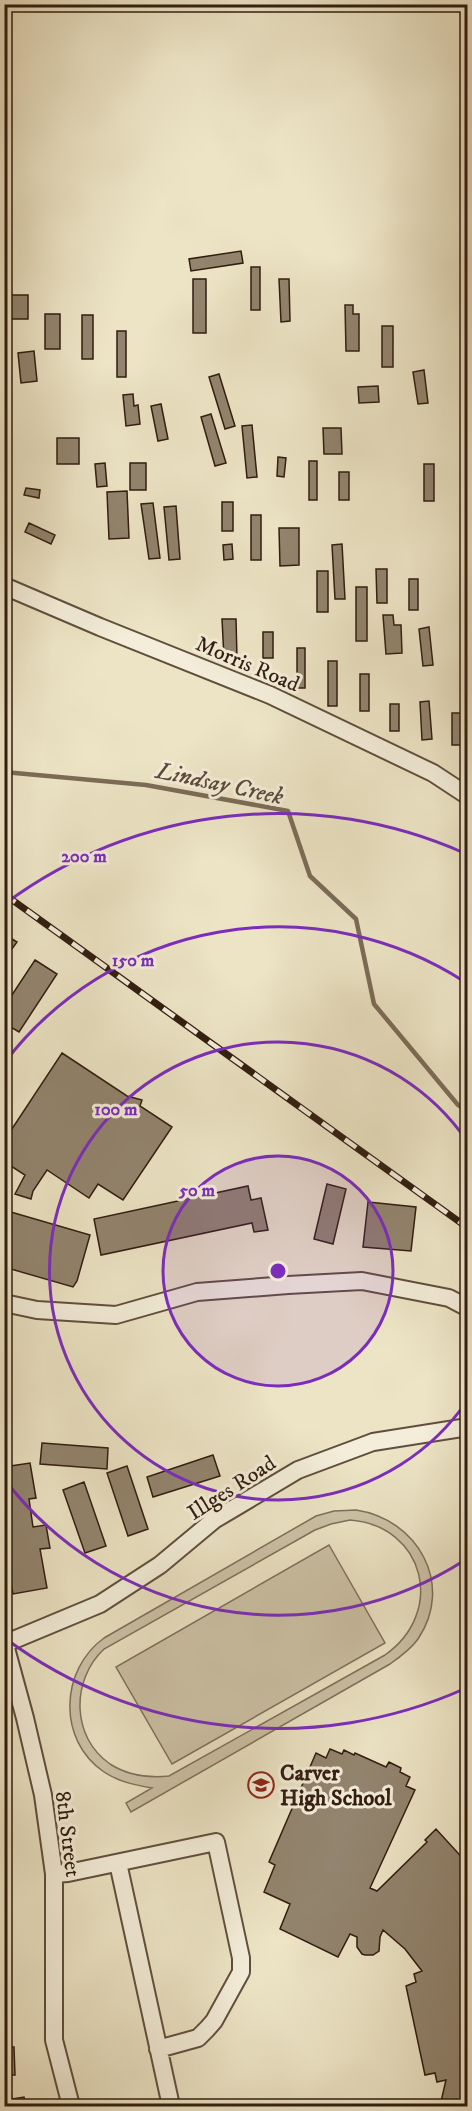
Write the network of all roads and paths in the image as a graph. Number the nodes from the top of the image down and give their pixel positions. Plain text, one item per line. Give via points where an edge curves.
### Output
1 (4, 586) edge
2 (468, 796) edge
3 (4, 1303) edge
4 (468, 1308) edge
5 (468, 1427) edge
6 (5, 1643) edge
7 (118, 1863) junction
8 (54, 1874) junction
9 (158, 2049) junction
10 (71, 2106) edge
11 (171, 2106) edge

1 - 2 street, Morris Road via 270,695 433,773
3 - 4 street via 37,1310 116,1315 197,1292 362,1281 449,1298
5 - 6 street, Illges Road via 373,1442 298,1470 214,1520 160,1565 100,1604
6 - 8 street, 8th Street via 43,1795
7 - 8 street
7 - 9 street
7 - 9 street via 216,1842 241,1958 241,1972 214,2021 198,2038
8 - 10 street, 8th Street via 54,2040
9 - 11 street

